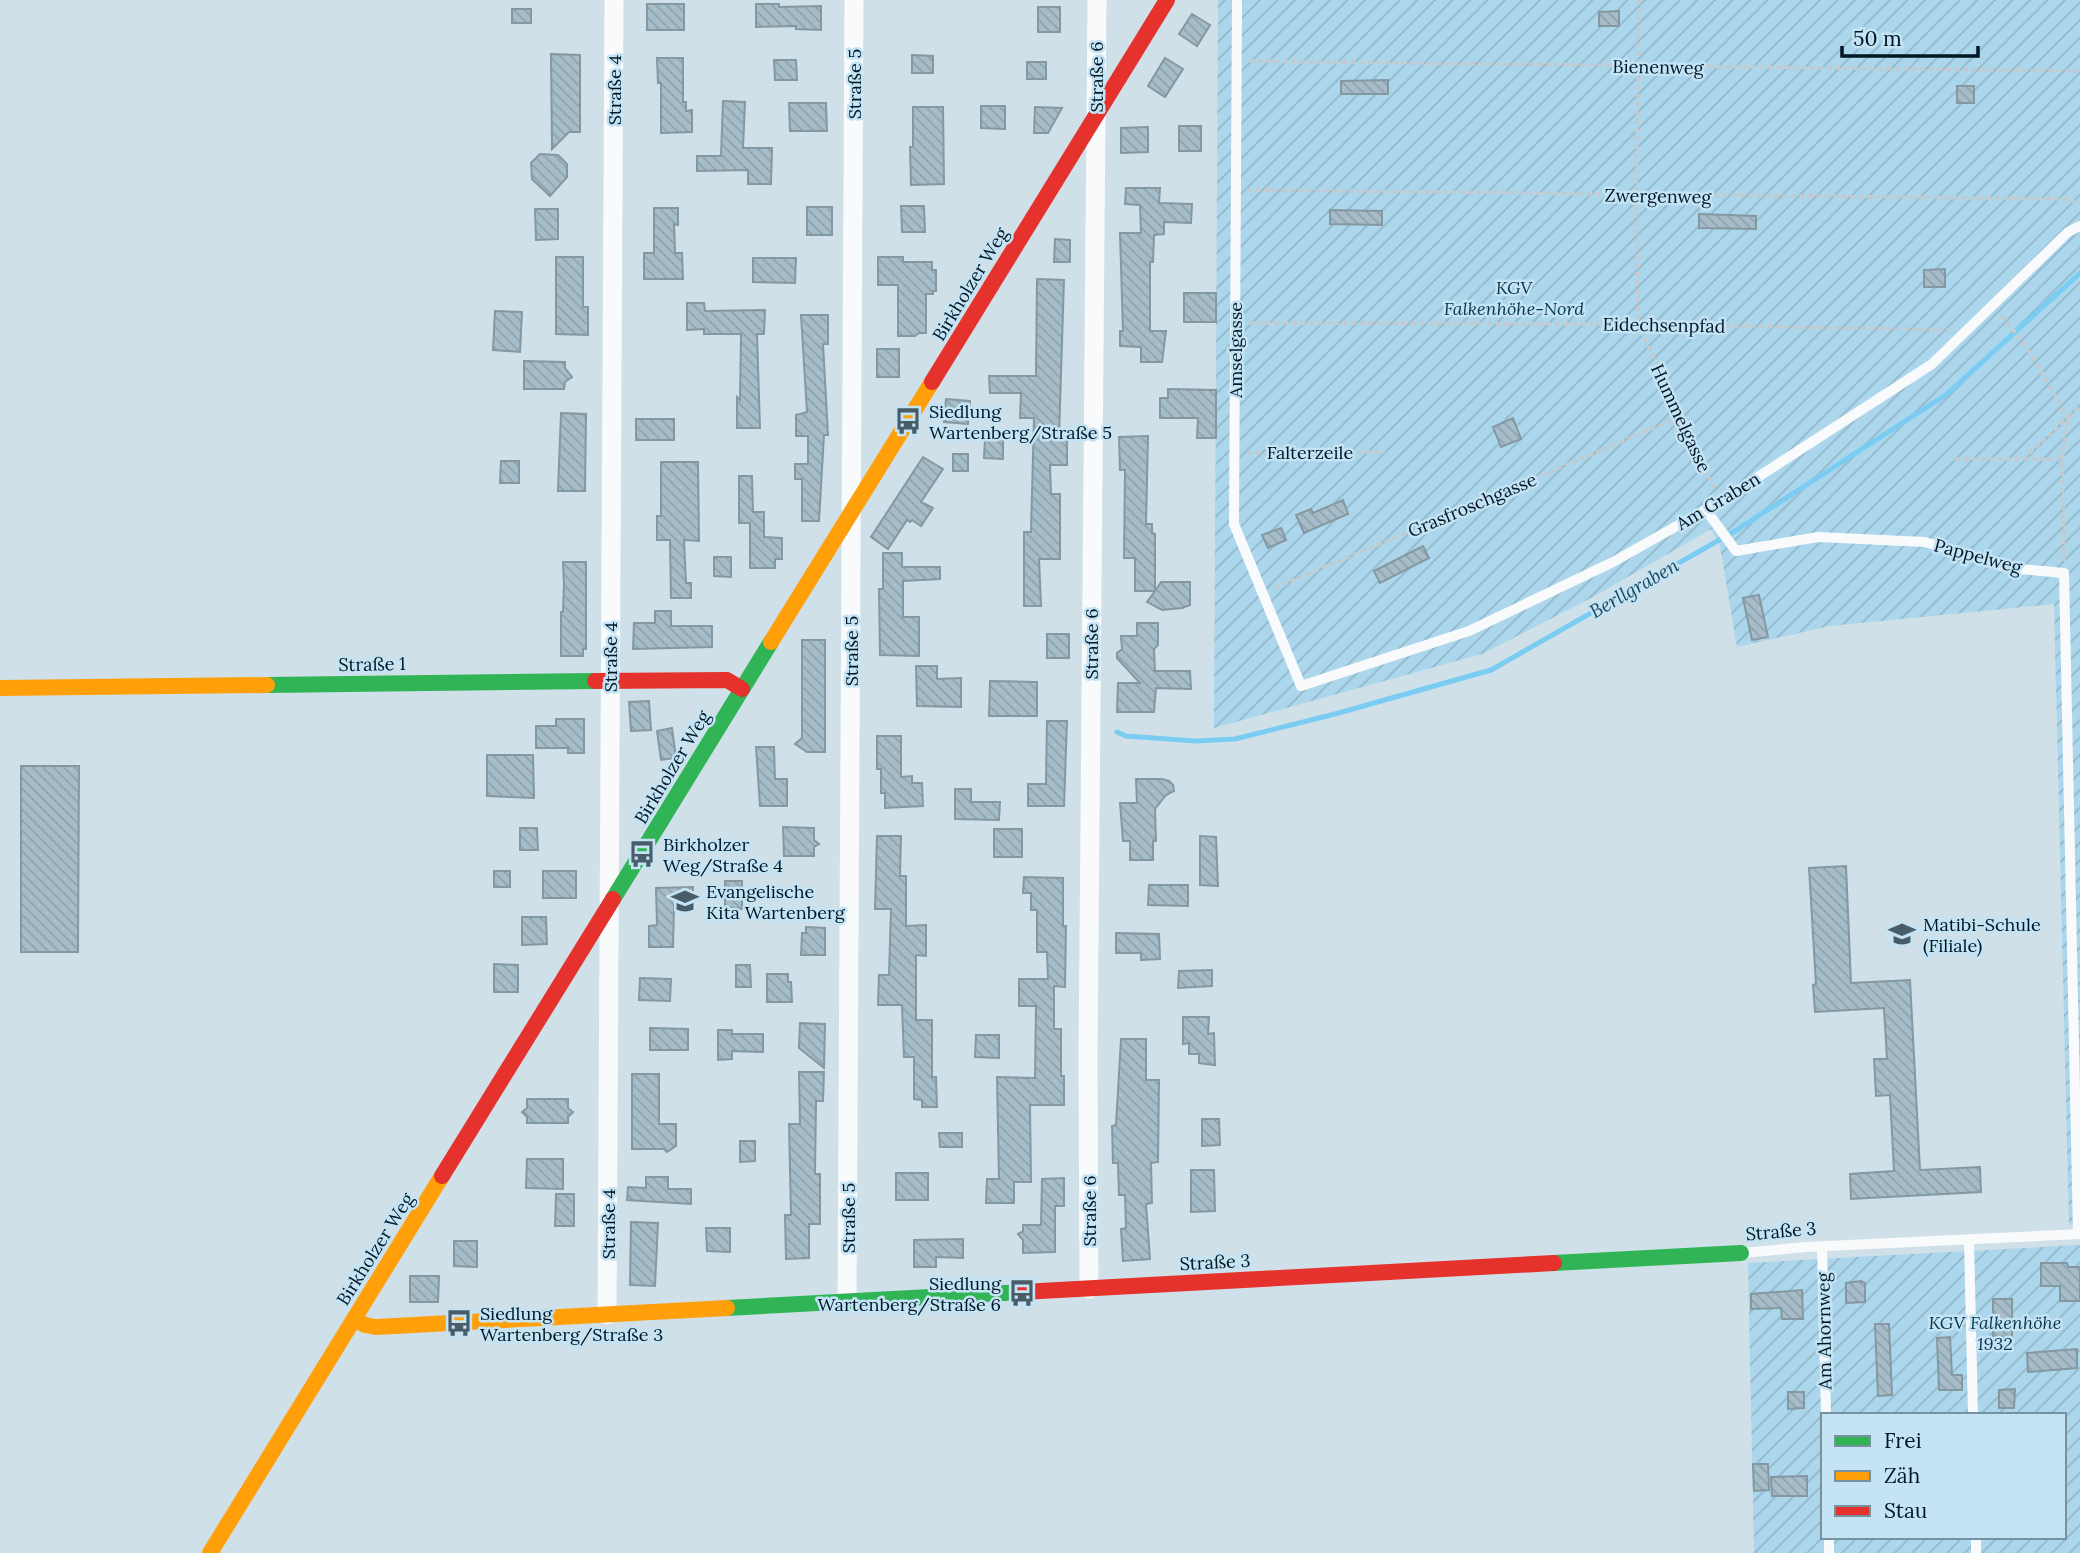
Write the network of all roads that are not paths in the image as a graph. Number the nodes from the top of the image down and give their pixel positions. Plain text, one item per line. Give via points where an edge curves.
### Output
1 (614, 0) edge
2 (854, 0) edge
3 (1097, 0) edge
4 (1167, 0) edge
5 (1237, 0) edge
6 (1096, 116) junction
7 (2080, 226) edge
8 (1706, 510) junction
9 (852, 512) junction
10 (610, 680) junction
11 (1301, 686) joint
12 (0, 688) edge
13 (742, 689) junction
14 (609, 906) junction
15 (2079, 1234) edge
16 (1969, 1240) junction
17 (1822, 1247) junction
18 (1741, 1253) joint
19 (1089, 1289) junction
20 (847, 1302) junction
21 (607, 1315) junction
22 (354, 1319) junction
23 (1826, 1413) edge
24 (1973, 1413) edge
25 (210, 1553) edge

1 - 10 street, Straße 4
2 - 9 street, Straße 5
3 - 6 street, Straße 6
4 - 6 street, Birkholzer Weg
5 - 11 lane, Amselgasse via 1234,524
6 - 9 street, Birkholzer Weg
6 - 19 street, Straße 6
7 - 8 lane, Am Graben via 2068,232 1932,365
8 - 11 lane, Am Graben via 1613,562 1469,631
8 - 15 lane, Pappelweg via 1736,551 1818,537 1925,542 2008,568 2064,573
9 - 13 street, Birkholzer Weg
9 - 20 street, Straße 5
10 - 12 street, Straße 1
10 - 13 street, Straße 1 via 727,680
10 - 14 street, Straße 4
13 - 14 street, Birkholzer Weg
14 - 21 street, Straße 4
14 - 22 street, Birkholzer Weg
15 - 16 lane, Straße 3
16 - 17 lane, Straße 3
16 - 24 lane
17 - 18 lane, Straße 3
17 - 23 lane, Am Ahornweg
18 - 19 street, Straße 3
19 - 20 street, Straße 3
20 - 21 street, Straße 3
21 - 22 street, Straße 3 via 376,1327
22 - 25 street, Birkholzer Weg

